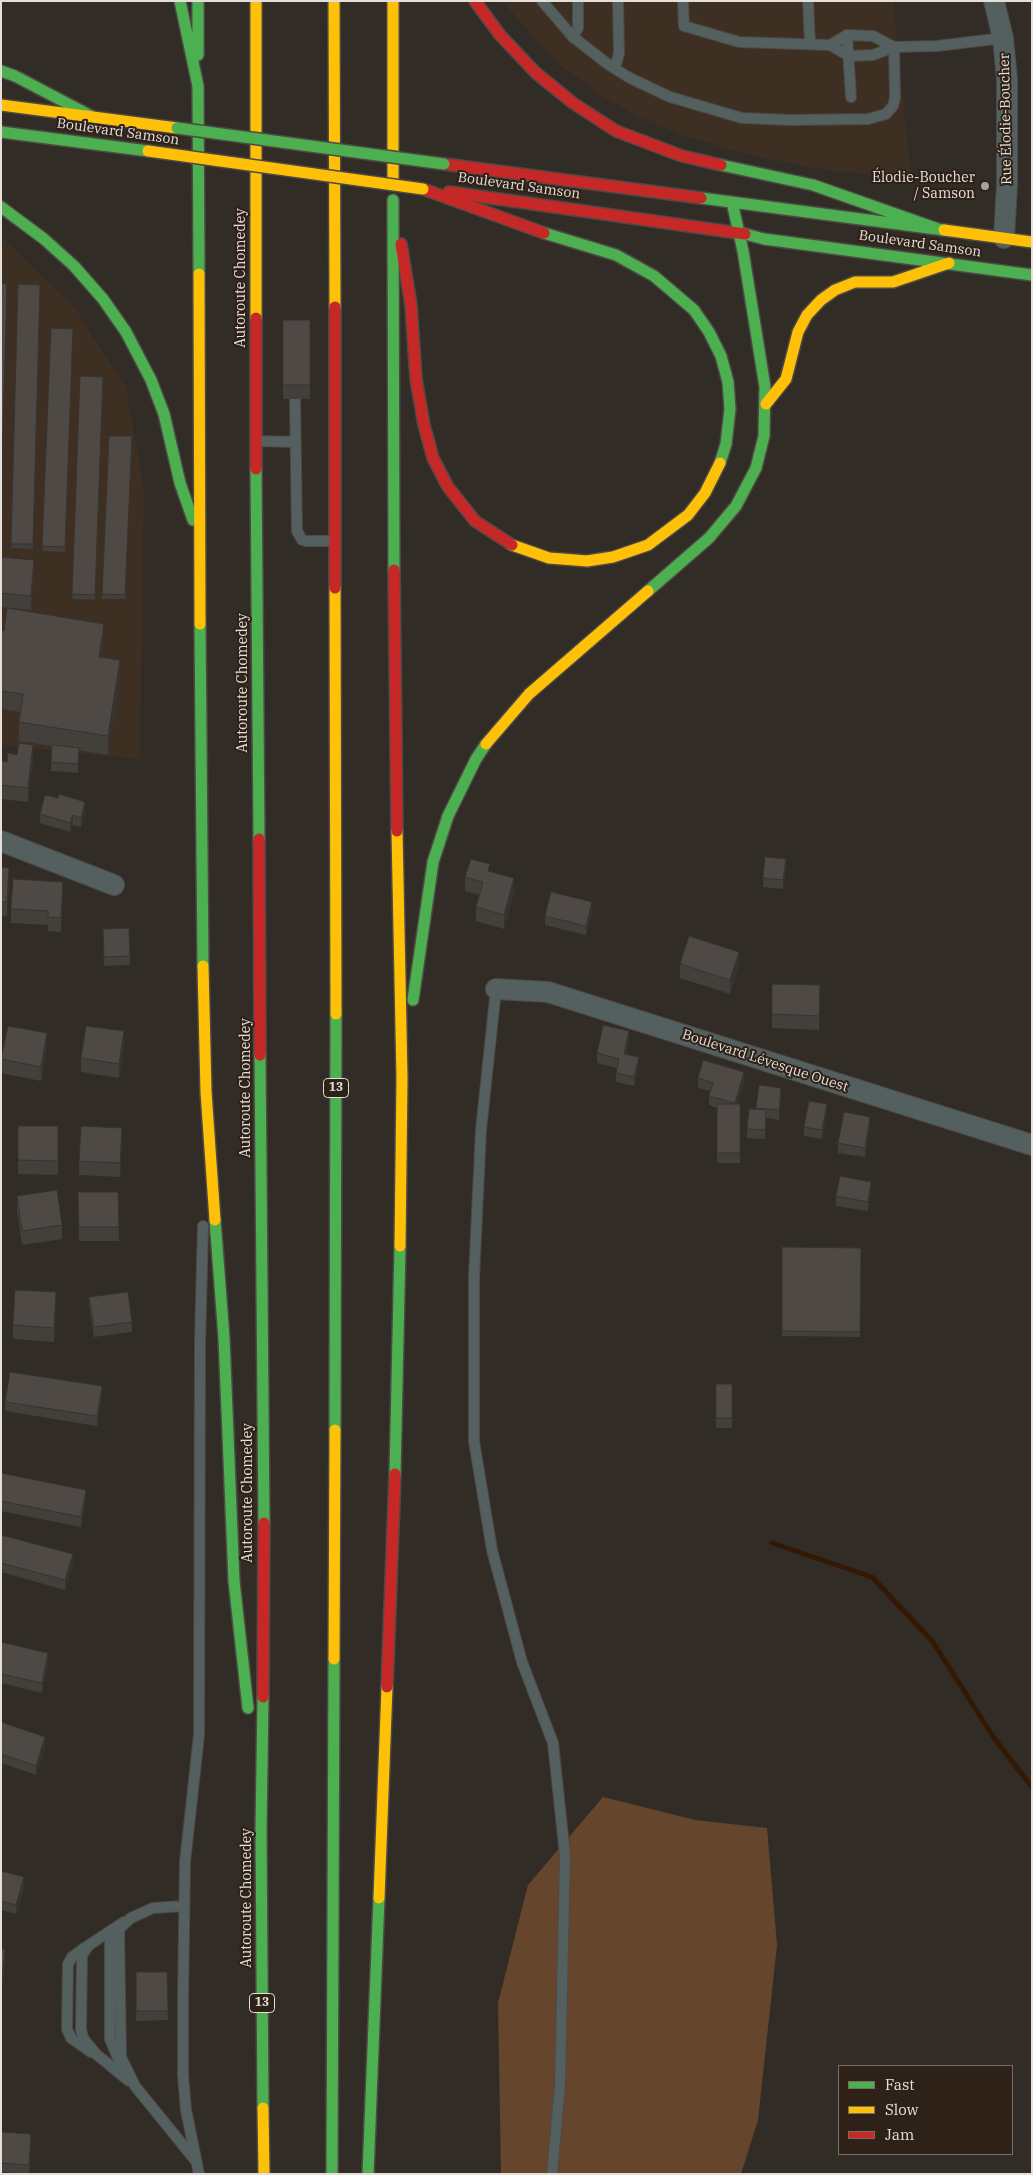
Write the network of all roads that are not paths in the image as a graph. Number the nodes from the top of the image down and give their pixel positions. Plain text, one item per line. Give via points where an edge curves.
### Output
1 (180, 1) edge
2 (198, 1) edge
3 (256, 1) edge
4 (334, 1) edge
5 (393, 1) edge
6 (476, 1) edge
7 (542, 1) edge
8 (578, 1) edge
9 (618, 1) edge
10 (683, 1) edge
11 (808, 1) edge
12 (994, 1) edge
13 (847, 35) junction
14 (573, 36) junction
15 (1003, 38) junction
16 (810, 44) junction
17 (830, 45) junction
18 (894, 46) junction
19 (849, 56) junction
20 (614, 68) junction
21 (1, 71) edge
22 (198, 86) junction
23 (852, 97) dead end
24 (1, 105) edge
25 (93, 117) junction
26 (1, 132) edge
27 (444, 194) junction
28 (393, 200) junction
29 (732, 202) junction
30 (1, 207) edge
31 (941, 230) junction
32 (738, 232) junction
33 (1004, 238) junction
34 (1032, 242) edge
35 (949, 263) junction
36 (1032, 275) edge
37 (295, 399) edge
38 (766, 404) junction
39 (256, 441) junction
40 (296, 442) junction
41 (200, 538) junction
42 (335, 541) junction
43 (1, 840) edge
44 (114, 885) dead end
45 (496, 989) joint
46 (402, 1078) junction
47 (206, 1092) junction
48 (1032, 1145) edge
49 (249, 1716) dead end
50 (251, 1735) dead end
51 (261, 1831) junction
52 (184, 1906) junction
53 (131, 1918) junction
54 (136, 2086) junction
55 (199, 2169) edge
56 (264, 2174) edge
57 (332, 2174) edge
58 (368, 2174) edge
59 (552, 2174) edge

1 - 22 main road
2 - 22 main road
3 - 39 main road, Autoroute Chomedey / 13
4 - 42 main road, 13
5 - 28 main road
6 - 31 main road via 500,35 536,73 566,98 616,131 682,156 813,185
7 - 14 lane
8 - 14 lane via 578,28
9 - 20 lane via 619,53
10 - 16 lane via 684,26 739,42
11 - 16 lane
12 - 15 street, Rue Élodie-Boucher
13 - 17 lane
13 - 18 lane via 873,36
13 - 19 lane
14 - 20 lane
15 - 18 lane via 937,46
15 - 33 street, Rue Élodie-Boucher via 1008,88 1008,184
16 - 17 lane
17 - 19 lane
18 - 19 lane via 873,55
18 - 20 lane via 893,106 886,114 868,119 742,118 670,97
19 - 23 lane
21 - 25 main road
22 - 41 main road
24 - 25 main road, Boulevard Samson
25 - 29 main road, Boulevard Samson, bridge
26 - 27 main road, Boulevard Samson, bridge
27 - 28 main road via 630,262 675,292 694,310 709,332 723,362 729,388 730,421 726,444 718,470 697,505 678,524 648,545 613,557 587,561 536,555 499,539 475,521 456,500 433,458 424,425 416,379 411,305
27 - 32 main road, Boulevard Samson
28 - 46 main road via 394,709
29 - 31 main road, Boulevard Samson
29 - 32 main road
30 - 41 main road via 74,266 126,332 151,380 164,414 180,483
31 - 33 main road, Boulevard Samson
32 - 35 main road, Boulevard Samson via 764,239
32 - 38 main road
33 - 34 main road, Boulevard Samson
35 - 36 main road, Boulevard Samson
35 - 38 main road via 892,282 855,282 821,300 798,332 786,379
37 - 40 lane
38 - 46 main road via 764,436 756,468 728,518 692,554 522,701 493,734 464,780 442,830 429,879
39 - 40 lane
39 - 51 main road, Autoroute Chomedey / 13 via 264,1566
40 - 42 lane via 297,531 302,540
41 - 47 main road via 200,851
42 - 57 main road, 13
43 - 44 street
45 - 48 street, Boulevard Lévesque Ouest via 548,992
45 - 59 lane via 481,1130 474,1277 474,1441 499,1578 522,1662 553,1742 564,1855 560,2085
46 - 58 main road via 399,1387
47 - 49 main road via 224,1338 234,1581
47 - 52 lane via 200,1342 199,1735 184,1862
50 - 51 main road
51 - 56 main road, Autoroute Chomedey / 13
52 - 53 lane via 153,1908
52 - 55 lane via 183,2075 186,2110
53 - 54 lane via 119,1932 121,2057
53 - 54 lane via 84,1950 80,1960 81,2029 83,2038 96,2054
54 - 55 lane

